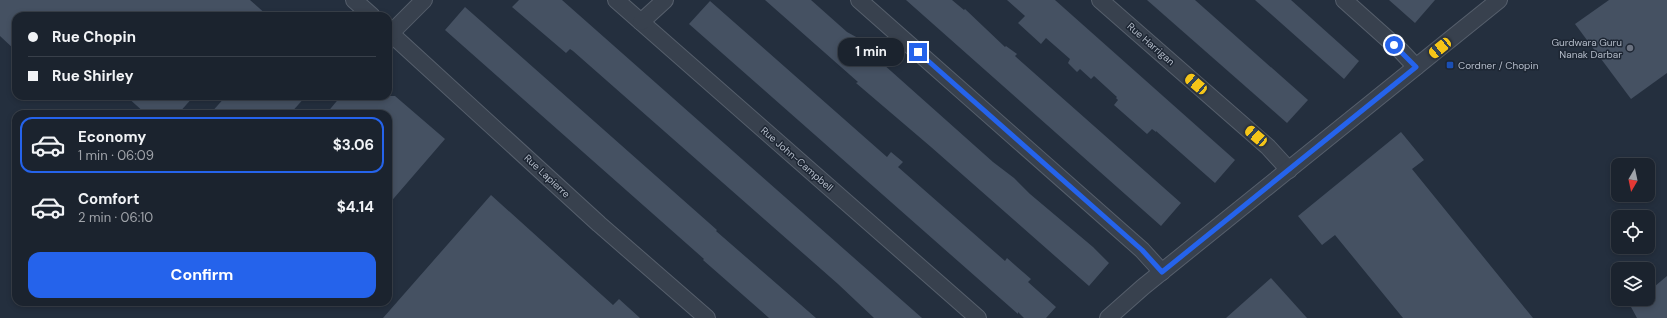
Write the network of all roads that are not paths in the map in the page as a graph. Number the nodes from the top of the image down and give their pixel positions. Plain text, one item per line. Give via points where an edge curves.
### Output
1 (354, 0) edge
2 (424, 0) edge
3 (616, 0) edge
4 (665, 0) edge
5 (859, 0) edge
6 (1100, 0) edge
7 (1344, 0) edge
8 (1499, 0) edge
9 (368, 12) edge
10 (641, 22) junction
11 (392, 29) edge
12 (392, 35) edge
13 (1416, 67) junction
14 (1289, 170) junction
15 (1162, 272) junction
16 (707, 318) edge
17 (978, 318) edge
18 (1108, 318) edge

1 - 9 street
2 - 11 street
3 - 10 street, Rue John-Campbell
4 - 10 street
5 - 15 street via 1142,250
6 - 14 street, Rue Harrigan via 1268,147
7 - 13 street
8 - 13 street
10 - 17 street, Rue John-Campbell
12 - 16 street, Rue Lapierre via 599,224
13 - 14 street
14 - 15 street
15 - 18 street

